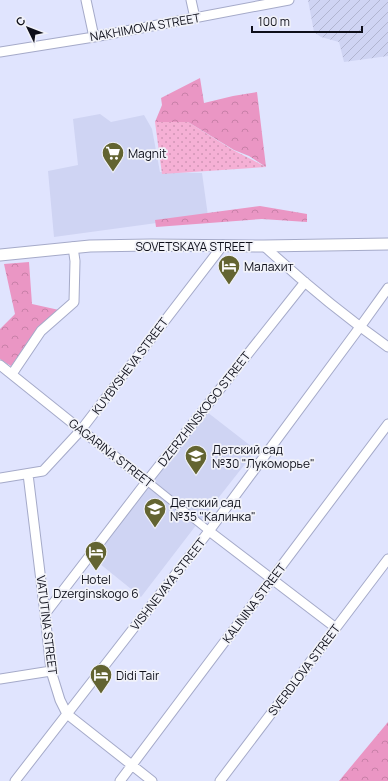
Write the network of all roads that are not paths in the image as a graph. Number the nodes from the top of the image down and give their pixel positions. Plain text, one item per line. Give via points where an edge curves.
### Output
1 (86, 0) edge
2 (191, 0) edge
3 (289, 0) edge
4 (195, 18) junction
5 (94, 37) junction
6 (0, 52) edge
7 (388, 244) edge
8 (223, 246) junction
9 (264, 246) junction
10 (73, 247) junction
11 (0, 255) edge
12 (305, 282) junction
13 (388, 288) edge
14 (360, 327) junction
15 (388, 347) edge
16 (0, 365) edge
17 (12, 374) junction
18 (388, 424) edge
19 (81, 430) junction
20 (28, 474) junction
21 (0, 478) edge
22 (147, 481) junction
23 (209, 531) junction
24 (388, 559) edge
25 (273, 579) junction
26 (45, 614) junction
27 (336, 628) junction
28 (51, 671) junction
29 (0, 678) edge
30 (67, 714) junction
31 (132, 766) junction
32 (15, 781) edge
33 (120, 781) edge
34 (152, 781) edge
35 (220, 781) edge

1 - 5 street
2 - 4 street
3 - 4 street, NAKHIMOVA STREET
4 - 5 street, NAKHIMOVA STREET
5 - 6 street, NAKHIMOVA STREET
7 - 9 street, SOVETSKAYA STREET
8 - 9 street, SOVETSKAYA STREET
8 - 10 street, SOVETSKAYA STREET
8 - 19 street, KUYBYSHEVA STREET
9 - 12 street
10 - 11 street, SOVETSKAYA STREET
10 - 17 street via 74,302 41,331
12 - 14 street
12 - 22 street, DZERZHINSKOGO STREET
13 - 14 street, VISHNEVAYA STREET
14 - 15 street
14 - 23 street, VISHNEVAYA STREET
16 - 17 street, GAGARINA STREET
17 - 19 street, GAGARINA STREET
18 - 25 street, KALININA STREET
19 - 20 street, KUYBYSHEVA STREET via 43,471
19 - 22 street, GAGARINA STREET
20 - 21 street, KUYBYSHEVA STREET
20 - 26 street, VATUTINA STREET
22 - 23 street, GAGARINA STREET
22 - 26 street, DZERZHINSKOGO STREET
23 - 25 street, GAGARINA STREET
23 - 30 street, VISHNEVAYA STREET
24 - 27 street, SVERDLOVA STREET
25 - 27 street, GAGARINA STREET
25 - 31 street, KALININA STREET
26 - 28 street, VATUTINA STREET
27 - 35 street, SVERDLOVA STREET
28 - 29 street
28 - 30 street, VATUTINA STREET
30 - 31 street, VATUTINA STREET
30 - 32 street, VISHNEVAYA STREET
31 - 33 street, KALININA STREET
31 - 34 street, VATUTINA STREET

